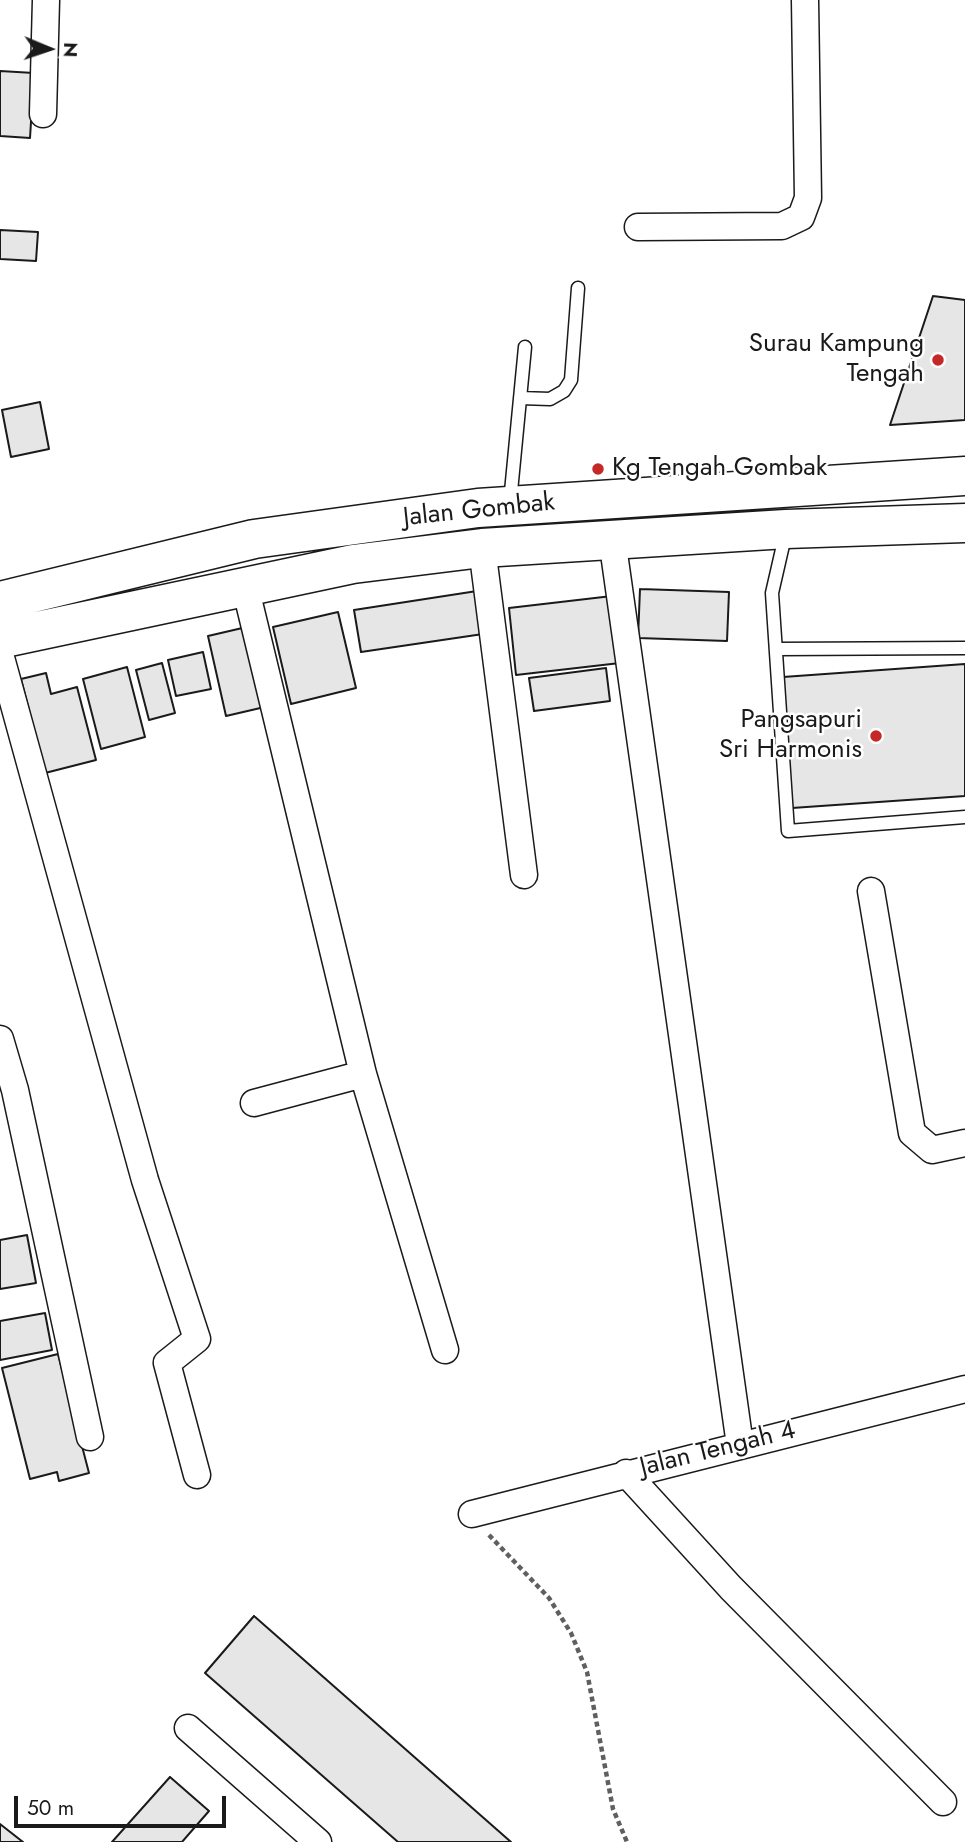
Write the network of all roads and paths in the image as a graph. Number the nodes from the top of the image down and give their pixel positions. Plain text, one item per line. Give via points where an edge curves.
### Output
1 (46, 0) edge
2 (805, 0) edge
3 (43, 114) dead end
4 (638, 227) dead end
5 (578, 288) dead end
6 (525, 347) dead end
7 (520, 398) junction
8 (965, 476) edge
9 (510, 506) junction
10 (965, 523) edge
11 (786, 528) junction
12 (612, 540) junction
13 (482, 548) junction
14 (245, 586) junction
15 (0, 601) edge
16 (0, 639) edge
17 (965, 648) edge
18 (777, 649) junction
19 (0, 654) edge
20 (965, 817) edge
21 (524, 875) dead end
22 (870, 891) dead end
23 (0, 1039) edge
24 (363, 1074) junction
25 (254, 1103) dead end
26 (965, 1143) edge
27 (445, 1350) dead end
28 (965, 1389) edge
29 (90, 1437) dead end
30 (740, 1445) junction
31 (626, 1474) junction
32 (197, 1475) dead end
33 (475, 1514) joint
34 (188, 1728) dead end
35 (943, 1802) dead end
36 (308, 1839) edge
37 (627, 1842) edge

1 - 3 street
2 - 4 street via 808,198 801,217 782,226
5 - 7 lane via 571,380 564,391 550,398
6 - 7 lane
7 - 9 lane
8 - 9 main road, Jalan Gombak
9 - 15 main road, Jalan Gombak via 254,539
10 - 11 main road, Jalan Gombak
11 - 12 main road, Jalan Gombak
11 - 18 lane via 772,593
12 - 13 main road, Jalan Gombak
12 - 30 street
13 - 14 main road, Jalan Gombak via 353,564
13 - 21 street
14 - 16 main road, Jalan Gombak
14 - 24 street
17 - 18 lane
18 - 20 lane via 788,831
19 - 32 street via 145,1180 198,1339 167,1363
22 - 26 street via 912,1133 932,1150
23 - 29 street
24 - 25 street
24 - 27 street
28 - 30 street, Jalan Tengah 4
30 - 31 street, Jalan Tengah 4
31 - 33 street, Jalan Tengah 4
31 - 35 street via 731,1588
33 - 37 path via 549,1598 571,1633 587,1672 613,1809
34 - 36 street

